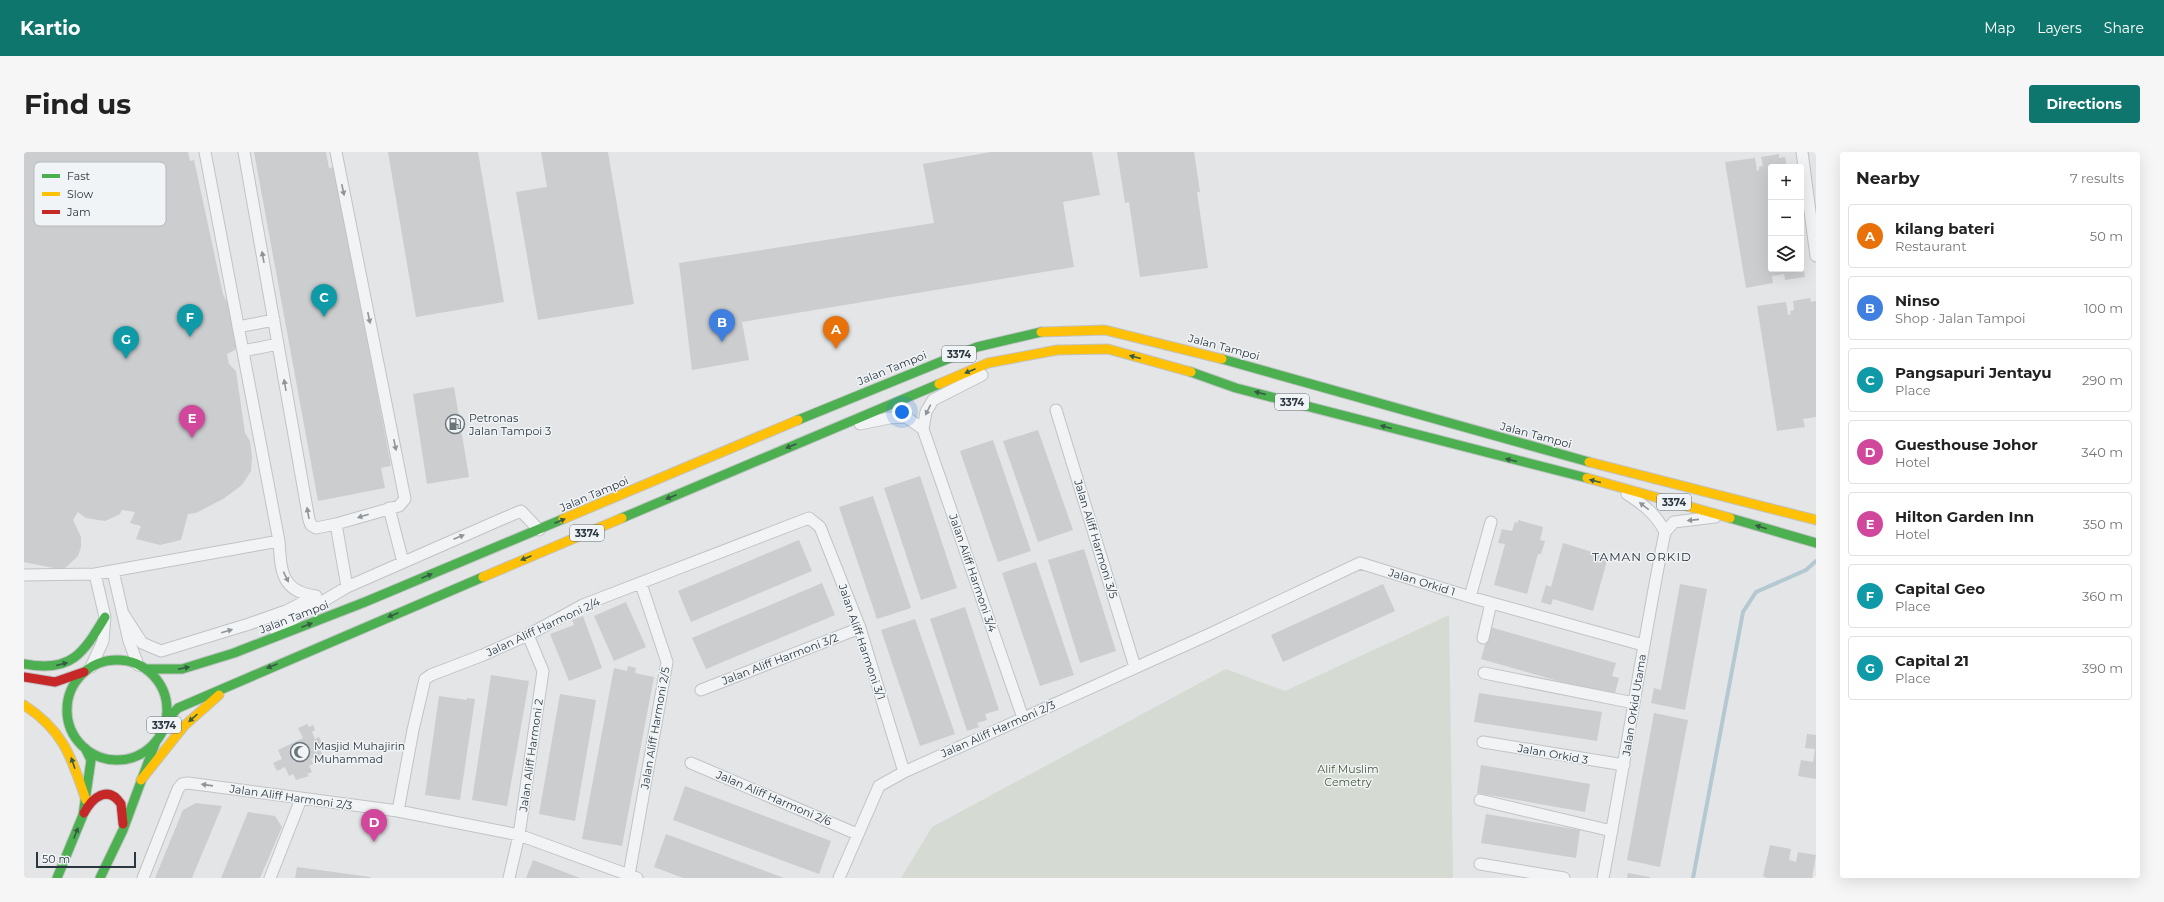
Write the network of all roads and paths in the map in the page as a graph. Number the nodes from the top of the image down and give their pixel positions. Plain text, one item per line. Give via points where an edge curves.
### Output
1 (205, 152) edge
2 (244, 152) edge
3 (336, 152) edge
4 (1802, 152) edge
5 (1816, 256) edge
6 (274, 320) junction
7 (238, 327) junction
8 (278, 344) junction
9 (243, 351) junction
10 (1034, 354) junction
11 (1056, 410) dead end
12 (923, 429) junction
13 (827, 431) junction
14 (1616, 486) junction
15 (389, 508) junction
16 (1725, 516) junction
17 (809, 518) joint
18 (1816, 520) edge
19 (1491, 522) dead end
20 (336, 524) junction
21 (539, 530) junction
22 (1665, 532) junction
23 (279, 541) junction
24 (1816, 543) edge
25 (402, 562) junction
26 (113, 571) junction
27 (95, 574) junction
28 (24, 575) edge
29 (641, 584) junction
30 (347, 587) junction
31 (315, 596) junction
32 (1470, 597) junction
33 (1491, 603) junction
34 (124, 615) junction
35 (105, 617) junction
36 (860, 628) junction
37 (1210, 634) joint
38 (528, 635) junction
39 (1483, 638) dead end
40 (1643, 645) junction
41 (234, 653) junction
42 (24, 664) edge
43 (142, 667) junction
44 (1135, 667) junction
45 (88, 670) junction
46 (1484, 673) dead end
47 (24, 677) edge
48 (233, 683) junction
49 (700, 690) dead end
50 (24, 702) edge
51 (1634, 703) junction
52 (24, 705) edge
53 (1023, 718) junction
54 (69, 722) junction
55 (166, 722) junction
56 (156, 741) junction
57 (1483, 742) dead end
58 (84, 748) junction
59 (691, 763) dead end
60 (1624, 766) junction
61 (904, 772) junction
62 (141, 780) junction
63 (301, 799) junction
64 (86, 800) junction
65 (1480, 800) dead end
66 (398, 811) junction
67 (83, 815) junction
68 (123, 830) junction
69 (1612, 831) junction
70 (857, 834) junction
71 (519, 835) junction
72 (1480, 864) dead end
73 (633, 877) edge
74 (57, 878) edge
75 (100, 878) edge
76 (143, 878) edge
77 (270, 878) edge
78 (509, 878) edge
79 (839, 878) edge
80 (1564, 878) edge
81 (1603, 878) edge

1 - 7 street
6 -> 2 street
3 -> 15 street via 406,494 403,504
4 - 5 street
6 - 7 street
6 - 8 street
7 - 9 street
8 - 9 street
20 -> 8 street via 316,528 309,520
9 - 23 street
10 -> 12 street via 972,379 934,400 926,412
10 -> 13 main road, 3374 via 988,363
14 -> 10 main road, 3374 via 1236,388 1179,368 1108,349 1058,350
11 - 44 street, Jalan Aliff Harmoni 3/5
12 - 13 street via 906,417
12 - 53 street, Jalan Aliff Harmoni 3/4
13 -> 48 main road, 3374
14 - 16 main road, 3374
22 -> 14 street via 1658,518 1648,508
15 -> 20 street
15 - 25 street
16 -> 22 street via 1674,522
24 -> 16 main road, 3374
17 - 29 street, Jalan Aliff Harmoni 2/4
17 - 36 street, Jalan Aliff Harmoni 3/1 via 820,527
21 -> 18 main road, Jalan Tampoi / 3374 via 977,347 1040,332 1105,330 1182,348 1546,451
19 - 32 street
20 - 30 street
25 -> 21 street via 521,511
41 -> 21 main road, Jalan Tampoi / 3374
22 - 40 street, Jalan Orkid Utama
23 - 26 street
23 -> 31 street via 281,567 291,588 300,594
25 - 30 street
26 - 27 street
26 - 34 street
27 - 28 street
27 - 35 street
29 - 38 street, Jalan Aliff Harmoni 2/4 via 583,605
29 - 73 street, Jalan Aliff Harmoni 2/5 via 667,662
30 - 31 street
30 - 41 street
34 -> 31 street via 142,643 160,651 286,611
32 - 33 street, Jalan Orkid 1
32 - 37 street, Jalan Orkid 1 via 1360,563
33 - 39 street
33 - 40 street, Jalan Orkid 1
34 - 43 street via 129,641
42 -> 35 main road via 42,668 71,662 92,639
35 - 45 street via 103,641
36 - 49 street, Jalan Aliff Harmoni 3/2
36 - 61 street, Jalan Aliff Harmoni 3/1
37 - 44 street, Jalan Aliff Harmoni 2/3
38 - 66 street, Jalan Aliff Harmoni 2/4 via 425,679
38 - 71 street, Jalan Aliff Harmoni 2 via 543,671
40 - 51 street, Jalan Orkid Utama
43 -> 41 main road, Jalan Tampoi / 3374 via 182,669
43 - 45 main road, 3374 via 114,660
43 - 55 main road, 3374 via 157,681 164,695
44 - 53 street, Jalan Aliff Harmoni 2/3
45 - 47 main road, 3374 via 64,682 43,682
45 - 54 main road, 3374 via 76,682 70,695 67,708
46 - 51 street
48 - 55 main road, 3374 via 178,708
48 -> 62 main road via 184,726
50 - 54 main road
51 - 60 street, Jalan Orkid Utama
64 -> 52 main road via 65,743 51,726
53 - 61 street, Jalan Aliff Harmoni 2/3
54 - 58 main road, 3374 via 74,736
55 - 56 main road, 3374
56 - 58 main road, 3374 via 144,752 130,758 114,760 98,756
56 - 62 main road
57 - 60 street, Jalan Orkid 3
58 - 64 main road via 91,760
59 - 70 street, Jalan Aliff Harmoni 2/6
60 - 69 street, Jalan Orkid Utama
61 - 70 street, Jalan Aliff Harmoni 2/3 via 879,786
62 - 68 main road
63 - 66 street, Jalan Aliff Harmoni 2/3
63 -> 76 street, Jalan Aliff Harmoni 2/3 via 182,784
63 - 77 street
64 - 67 main road
65 - 69 street
66 - 71 street, Jalan Aliff Harmoni 2/3
67 - 68 main road via 94,798 112,794 123,807
74 -> 67 main road
68 - 75 main road
69 - 81 street, Jalan Orkid Utama
70 - 79 street, Jalan Aliff Harmoni 2/3
71 - 73 street, Jalan Aliff Harmoni 2/3
71 - 78 street, Jalan Aliff Harmoni 2
72 - 80 street

